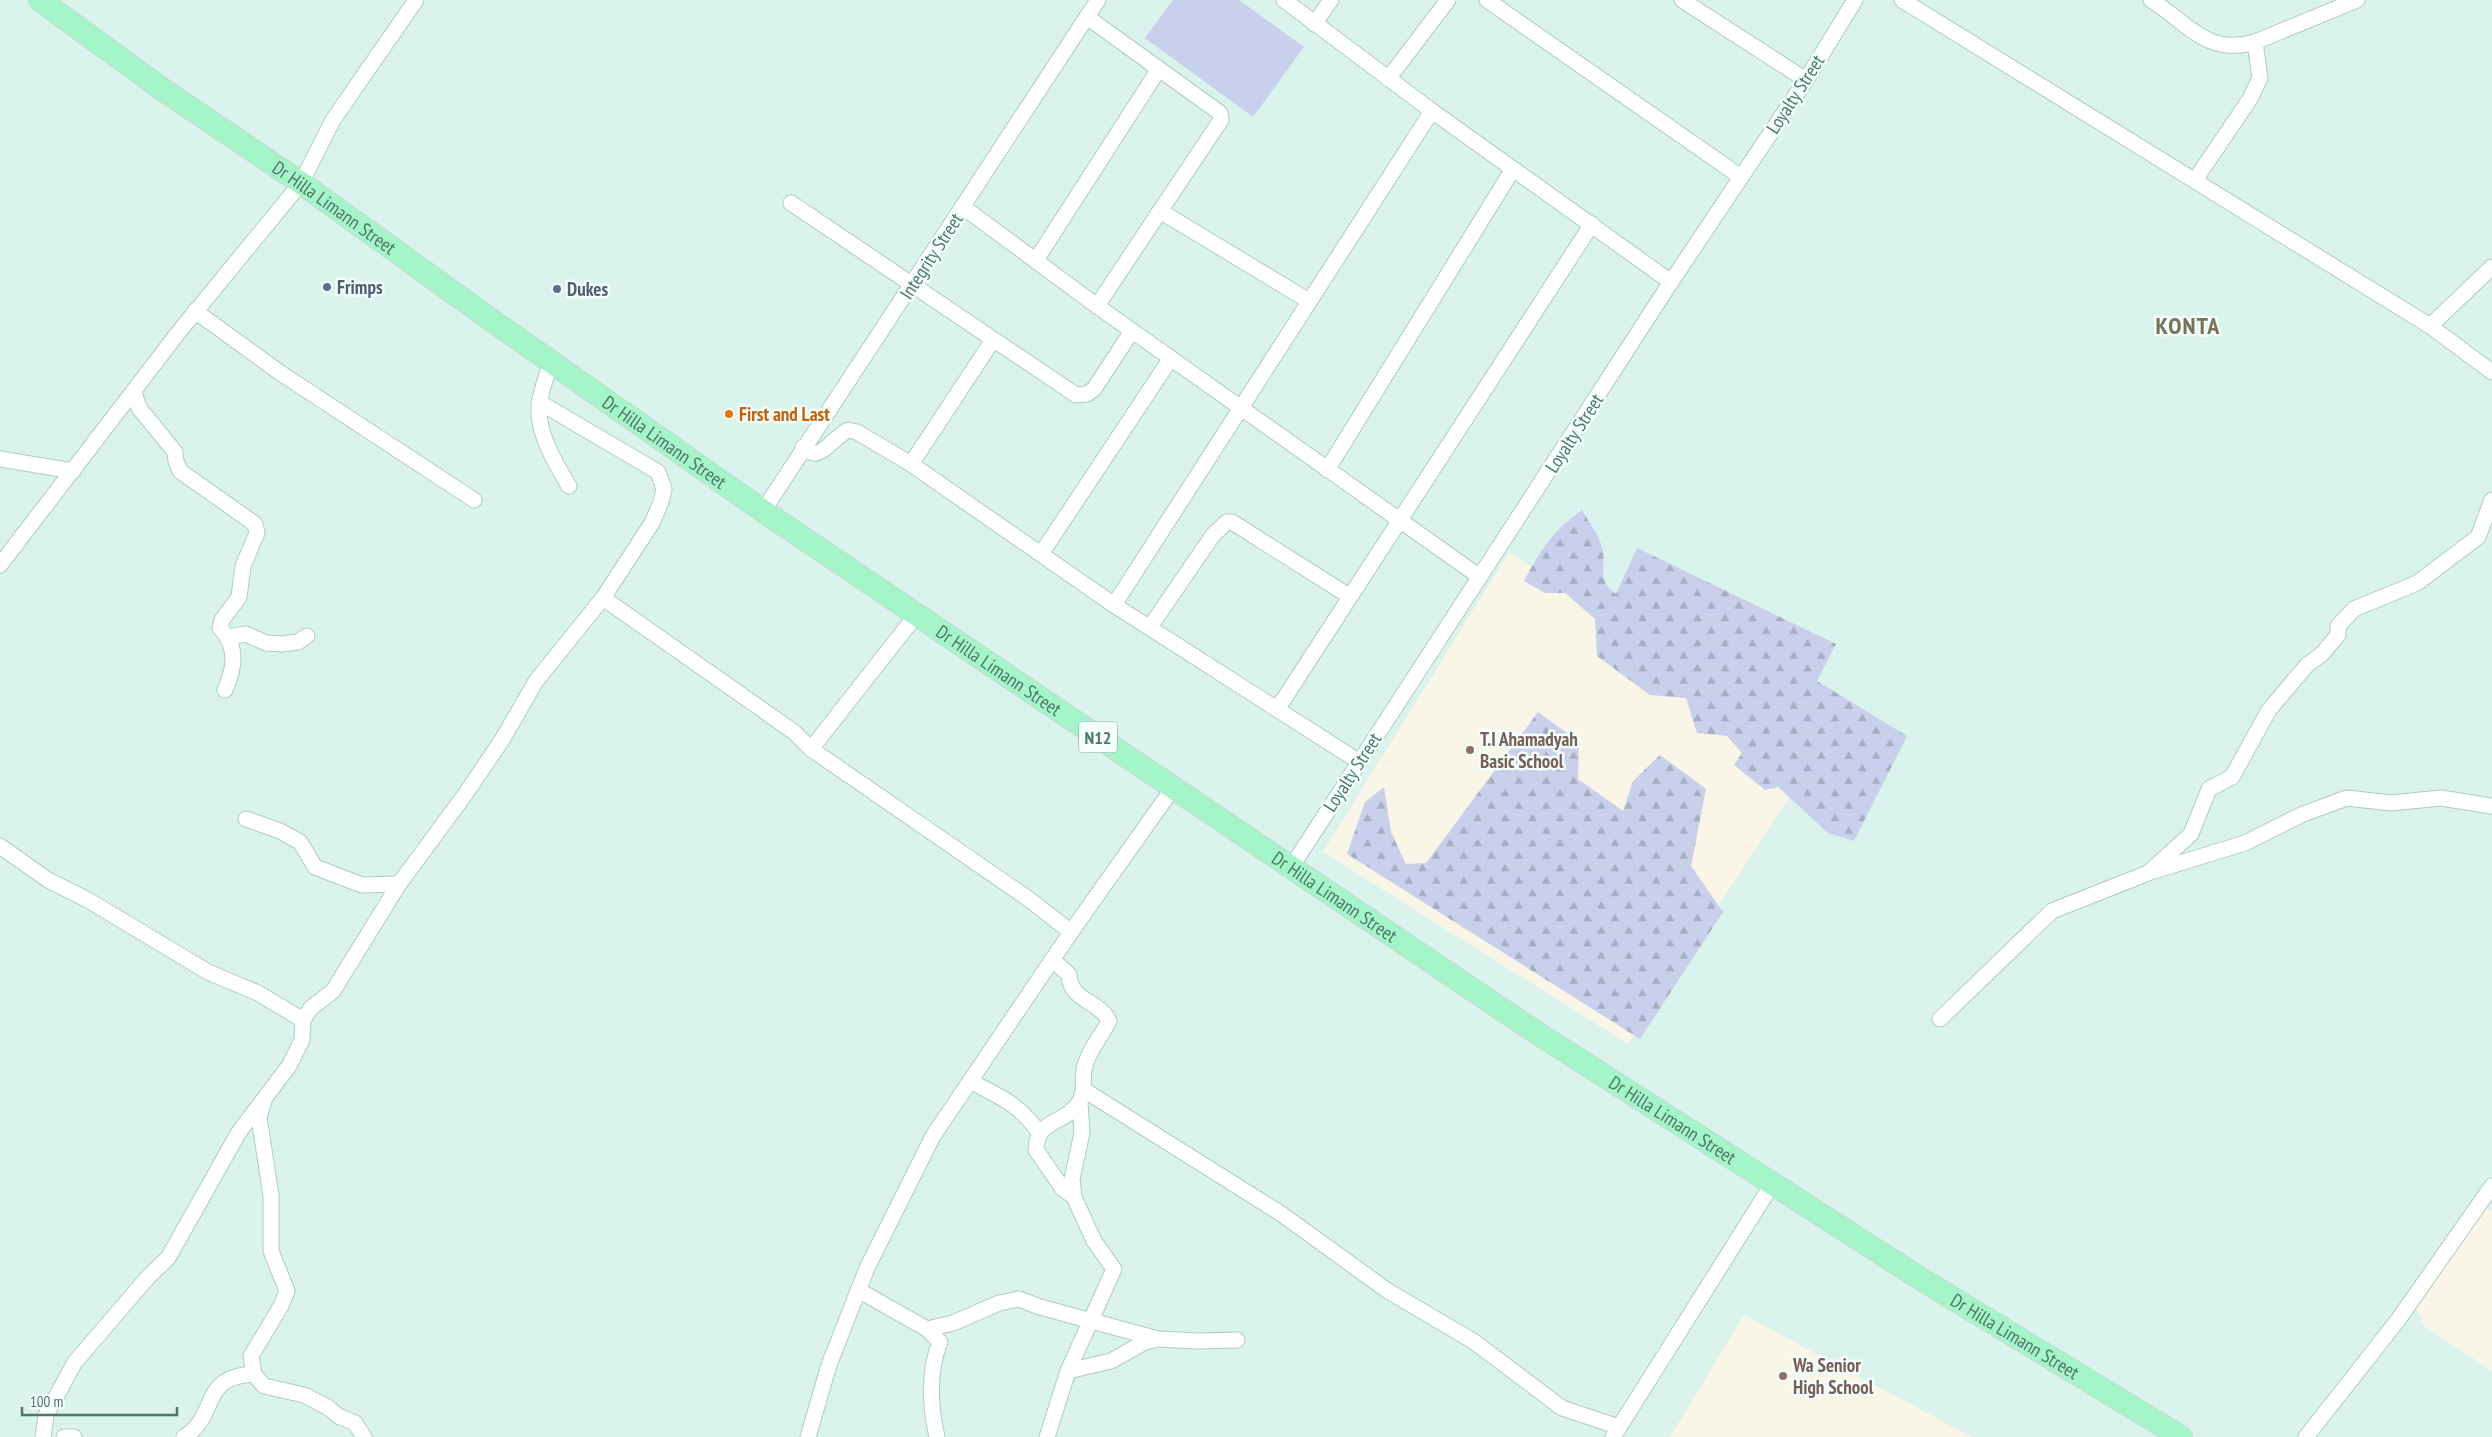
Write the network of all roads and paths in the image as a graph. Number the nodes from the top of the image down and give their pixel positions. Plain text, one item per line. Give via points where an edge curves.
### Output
1 (40, 0) edge
2 (416, 0) edge
3 (1098, 0) edge
4 (1284, 0) edge
5 (1331, 0) edge
6 (1448, 0) edge
7 (1487, 0) edge
8 (1682, 0) edge
9 (1855, 0) edge
10 (1902, 0) edge
11 (2357, 0) edge
12 (2154, 1) edge
13 (1087, 17) junction
14 (1314, 24) junction
15 (2255, 42) junction
16 (1159, 69) junction
17 (1388, 79) junction
18 (1806, 80) junction
19 (1432, 111) junction
20 (1513, 170) junction
21 (1742, 177) junction
22 (2195, 180) junction
23 (301, 183) junction
24 (791, 203) dead end
25 (963, 207) junction
26 (1160, 211) junction
27 (1592, 224) junction
28 (1036, 260) junction
29 (2492, 267) edge
30 (1671, 282) junction
31 (912, 286) junction
32 (1309, 301) junction
33 (1097, 306) junction
34 (195, 312) junction
35 (2430, 326) junction
36 (1132, 331) junction
37 (993, 340) junction
38 (1171, 358) junction
39 (551, 362) junction
40 (2492, 372) edge
41 (134, 392) junction
42 (539, 402) junction
43 (1242, 409) junction
44 (803, 447) junction
45 (0, 458) edge
46 (911, 464) junction
47 (1327, 470) junction
48 (73, 471) junction
49 (570, 486) dead end
50 (474, 500) dead end
51 (2492, 500) edge
52 (763, 511) junction
53 (1398, 521) junction
54 (1041, 554) junction
55 (0, 565) edge
56 (1480, 578) junction
57 (1349, 596) junction
58 (603, 598) junction
59 (1114, 605) junction
60 (917, 614) junction
61 (1150, 627) junction
62 (307, 636) dead end
63 (229, 637) junction
64 (225, 690) dead end
65 (1278, 708) junction
66 (812, 749) junction
67 (1358, 761) junction
68 (1173, 788) junction
69 (2492, 806) edge
70 (246, 819) dead end
71 (0, 846) edge
72 (1292, 866) junction
73 (2148, 873) junction
74 (399, 884) junction
75 (1070, 932) junction
76 (1052, 959) junction
77 (1940, 1019) dead end
78 (303, 1020) junction
79 (970, 1081) junction
80 (266, 1095) junction
81 (1082, 1096) junction
82 (1039, 1132) junction
83 (1773, 1183) junction
84 (2492, 1186) edge
85 (1074, 1197) junction
86 (858, 1290) junction
87 (1091, 1320) junction
88 (927, 1329) junction
89 (1158, 1339) junction
90 (1237, 1340) dead end
91 (1068, 1371) junction
92 (254, 1374) junction
93 (1616, 1432) edge
94 (44, 1437) edge
95 (64, 1437) edge
96 (74, 1437) edge
97 (184, 1437) edge
98 (364, 1437) edge
99 (808, 1437) edge
100 (936, 1437) edge
101 (1047, 1437) edge
102 (2181, 1437) edge
103 (2306, 1437) edge

1 - 23 highway, Dr Hilla Limann Street / N12 via 162,89
2 - 23 street via 333,120
3 - 13 street, Integrity Street
4 - 14 street
5 - 14 street
6 - 17 street
7 - 21 street
8 - 18 street
9 - 18 street, Loyalty Street
10 - 22 street
11 - 15 street
12 - 15 street via 2184,26 2211,42 2240,46
13 - 16 street
13 - 25 street, Integrity Street
14 - 17 street
15 - 22 street via 2260,78 2250,99
16 - 26 street via 1220,113 1220,120
16 - 28 street
17 - 19 street
18 - 21 street, Loyalty Street
19 - 20 street
19 - 32 street
20 - 27 street
20 - 47 street
21 - 30 street, Loyalty Street
22 - 35 street
23 - 34 street
23 - 39 highway, Dr Hilla Limann Street / N12
24 - 31 street
25 - 28 street
25 - 31 street, Integrity Street
26 - 32 street
26 - 33 street
27 - 30 street
27 - 53 street
28 - 33 street
29 - 35 street
30 - 56 street, Loyalty Street
31 - 37 street
31 - 44 street, Integrity Street
32 - 43 street
33 - 36 street
34 - 41 street
34 - 50 street via 279,372
35 - 40 street
36 - 37 street via 1094,389 1087,394 1076,395
36 - 38 street
37 - 46 street
38 - 43 street
38 - 54 street
39 - 42 street
39 - 52 highway, Dr Hilla Limann Street / N12
41 - 48 street
41 - 63 street via 139,408 175,452 180,470 255,524 257,533 243,566 239,597 220,628
42 - 49 street via 544,439
42 - 58 street via 658,472 663,481 661,502 652,523
43 - 47 street
43 - 59 street
44 - 46 street via 814,454 820,453 839,434 848,430
44 - 52 street, Integrity Street
45 - 48 street
46 - 54 street
47 - 53 street
48 - 55 street
51 - 73 street via 2478,536 2418,583 2354,609 2338,626 2338,635 2268,710 2232,776 2209,789 2191,834
52 - 60 highway, Dr Hilla Limann Street / N12
53 - 56 street
53 - 57 street
54 - 59 street
56 - 67 street, Loyalty Street
57 - 61 street via 1232,522 1227,522 1213,535
57 - 65 street
58 - 66 street via 794,732
58 - 74 street via 536,681 502,740
59 - 61 street
60 - 66 street
60 - 68 highway, Dr Hilla Limann Street / N12
61 - 65 street
62 - 63 street via 298,642 282,644 266,643 246,634
63 - 64 street via 234,666
65 - 67 street
66 - 75 street via 1030,900
67 - 72 street, Loyalty Street
68 - 72 highway, Dr Hilla Limann Street / N12
68 - 75 street
69 - 73 street via 2441,798 2391,803 2347,798 2303,814 2245,843
70 - 74 street via 280,830 300,842 315,867 362,886
71 - 78 street via 48,880 88,900 208,972 258,993
72 - 83 highway, Dr Hilla Limann Street / N12 via 1528,1027
73 - 77 street via 2052,911
74 - 78 street via 333,991 311,1008
75 - 76 street
76 - 79 street
76 - 81 street via 1069,975 1073,991 1105,1013 1109,1022 1086,1059
78 - 80 street via 302,1040 289,1066
79 - 82 street via 1007,1099 1024,1112
79 - 86 street via 934,1136
80 - 92 street via 259,1116 271,1196 271,1251 286,1291 281,1306 250,1356
80 - 94 street via 239,1132 168,1258 75,1362 46,1415
81 - 82 street via 1065,1116 1052,1121
81 - 85 street via 1082,1133 1072,1179
81 - 93 street via 1280,1213 1388,1291 1473,1342 1562,1408
82 - 85 street via 1036,1150 1063,1189
83 - 93 street
83 - 102 highway, Dr Hilla Limann Street / N12 via 1921,1279
84 - 103 street via 2398,1320
85 - 87 street via 1094,1241 1114,1269
86 - 88 street
86 - 99 street via 829,1365
87 - 88 street via 1019,1299 991,1306 953,1324
87 - 89 street
87 - 91 street
88 - 100 street via 940,1342 934,1357 931,1414
89 - 90 street via 1196,1342
89 - 91 street via 1145,1342 1111,1361
91 - 101 street
92 - 97 street via 237,1375 221,1383 211,1395 200,1425
92 - 98 street via 264,1386 304,1396 328,1408 354,1423
95 - 96 street

